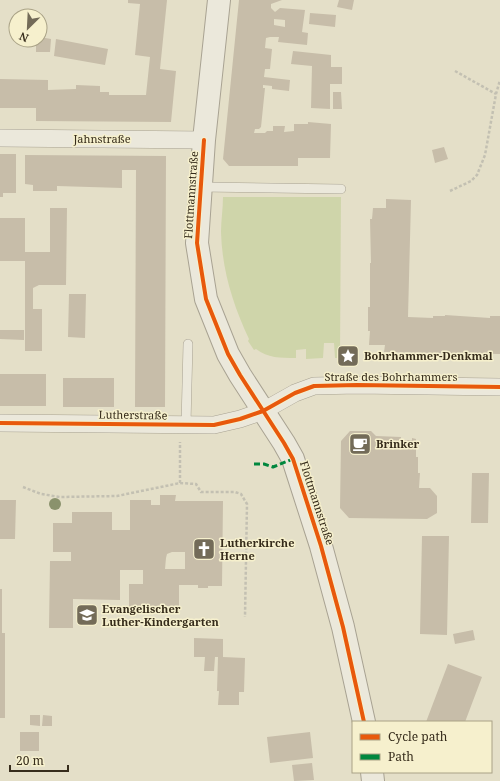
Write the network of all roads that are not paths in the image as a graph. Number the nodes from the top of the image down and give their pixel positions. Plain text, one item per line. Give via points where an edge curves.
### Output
1 (219, 0) edge
2 (0, 138) edge
3 (204, 140) junction
4 (200, 187) junction
5 (341, 189) dead end
6 (188, 344) dead end
7 (500, 387) edge
8 (263, 410) junction
9 (0, 423) edge
10 (186, 424) junction
11 (364, 721) edge

1 - 3 street, Flottmannstraße
2 - 3 street, Jahnstraße
3 - 4 street, Flottmannstraße
4 - 5 lane, Flottmannstraße
4 - 8 street, Flottmannstraße via 197,243 206,299 228,354
6 - 10 lane
7 - 8 street, Straße des Bohrhammers via 357,384 314,386
8 - 10 street, Lutherstraße via 214,425
8 - 11 street, Flottmannstraße via 293,459 321,546 343,627
9 - 10 street, Lutherstraße

